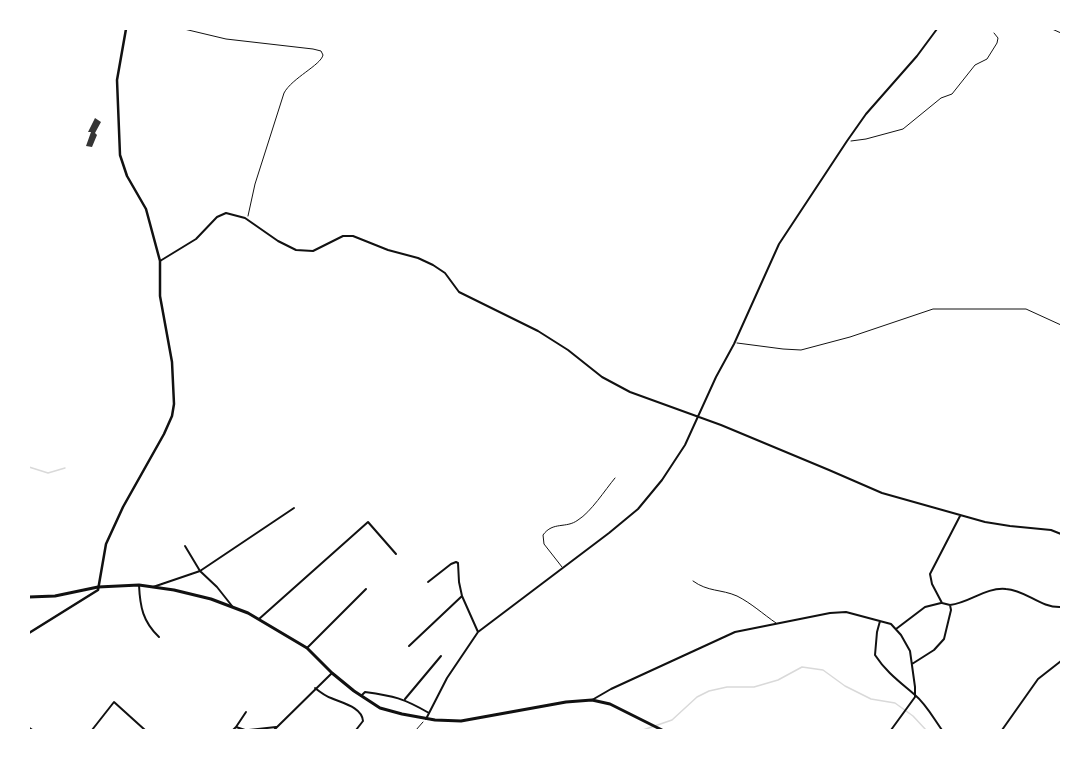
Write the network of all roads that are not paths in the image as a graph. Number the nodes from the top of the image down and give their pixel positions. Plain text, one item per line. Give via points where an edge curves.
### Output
1 (126, 29) edge
2 (937, 29) edge
3 (160, 261) junction
4 (697, 416) junction
5 (615, 478) dead end
6 (294, 508) dead end
7 (960, 516) junction
8 (1061, 534) edge
9 (185, 546) dead end
10 (396, 554) dead end
11 (563, 568) junction
12 (200, 571) junction
13 (693, 581) dead end
14 (428, 582) dead end
15 (139, 585) junction
16 (98, 587) junction
17 (152, 587) junction
18 (366, 589) dead end
19 (462, 596) junction
20 (29, 597) edge
21 (942, 603) junction
22 (950, 604) junction
23 (232, 606) junction
24 (1061, 607) edge
25 (259, 619) junction
26 (880, 621) junction
27 (776, 623) junction
28 (896, 629) junction
29 (478, 632) junction
30 (29, 633) edge
31 (159, 637) dead end
32 (409, 646) dead end
33 (307, 648) junction
34 (441, 656) dead end
35 (1061, 661) edge
36 (912, 664) junction
37 (332, 673) junction
38 (315, 688) junction
39 (915, 694) junction
40 (361, 696) junction
41 (405, 699) junction
42 (592, 700) junction
43 (246, 712) dead end
44 (428, 713) junction
45 (426, 719) junction
46 (278, 726) junction
47 (236, 727) junction
48 (29, 728) edge
49 (32, 730) edge
50 (92, 730) edge
51 (145, 730) edge
52 (233, 730) edge
53 (245, 730) edge
54 (249, 730) edge
55 (274, 730) edge
56 (356, 730) edge
57 (662, 730) edge
58 (891, 730) edge
59 (942, 730) edge
60 (1002, 730) edge

1 - 3 street via 117,80 120,155 127,176 146,209
2 - 4 street via 866,114 774,253 734,344
3 - 4 street via 196,239 217,217 231,214 247,219 278,242 296,250 313,251 344,236 353,236 388,250 418,258 445,272 462,294 496,308 538,331 612,383
3 - 16 street via 160,294 172,362 174,409 164,434 123,507 106,544
4 - 7 street via 882,494
4 - 11 street via 685,445 652,494
5 - 11 lane via 580,519 570,524 551,527 543,535 544,544
6 - 12 street
7 - 8 street via 1010,526 1051,530
7 - 21 street via 930,574
9 - 12 street
10 - 25 street via 368,522
11 - 29 street
12 - 17 street
12 - 23 street
13 - 27 lane via 705,589 737,596
14 - 19 street via 457,562
15 - 16 main road
15 - 17 main road
15 - 31 street via 144,618 149,628
16 - 20 main road via 55,596
16 - 30 street
17 - 23 main road via 193,594
18 - 33 street
19 - 29 street
19 - 32 street
21 - 22 street
21 - 28 street via 925,607
22 - 24 street via 986,591 1004,588 1046,605
22 - 36 street via 944,639 934,650
23 - 25 main road
25 - 33 main road
26 - 27 street via 846,612
26 - 28 street
26 - 39 street via 876,655 896,680
27 - 42 street via 735,632
28 - 36 street via 910,651
29 - 44 street
33 - 37 main road
34 - 41 street
35 - 60 street via 1038,679
36 - 39 street
37 - 38 street
37 - 40 main road
38 - 46 street
38 - 56 street via 360,713 363,722
39 - 58 street
39 - 59 street
40 - 41 street via 365,692
40 - 45 main road via 387,710
41 - 44 street
42 - 45 main road via 554,704 468,720
42 - 57 main road via 610,704
43 - 47 street
44 - 45 street
46 - 54 street
46 - 55 street
47 - 52 street
47 - 53 street
48 - 49 street
50 - 51 street via 114,702

